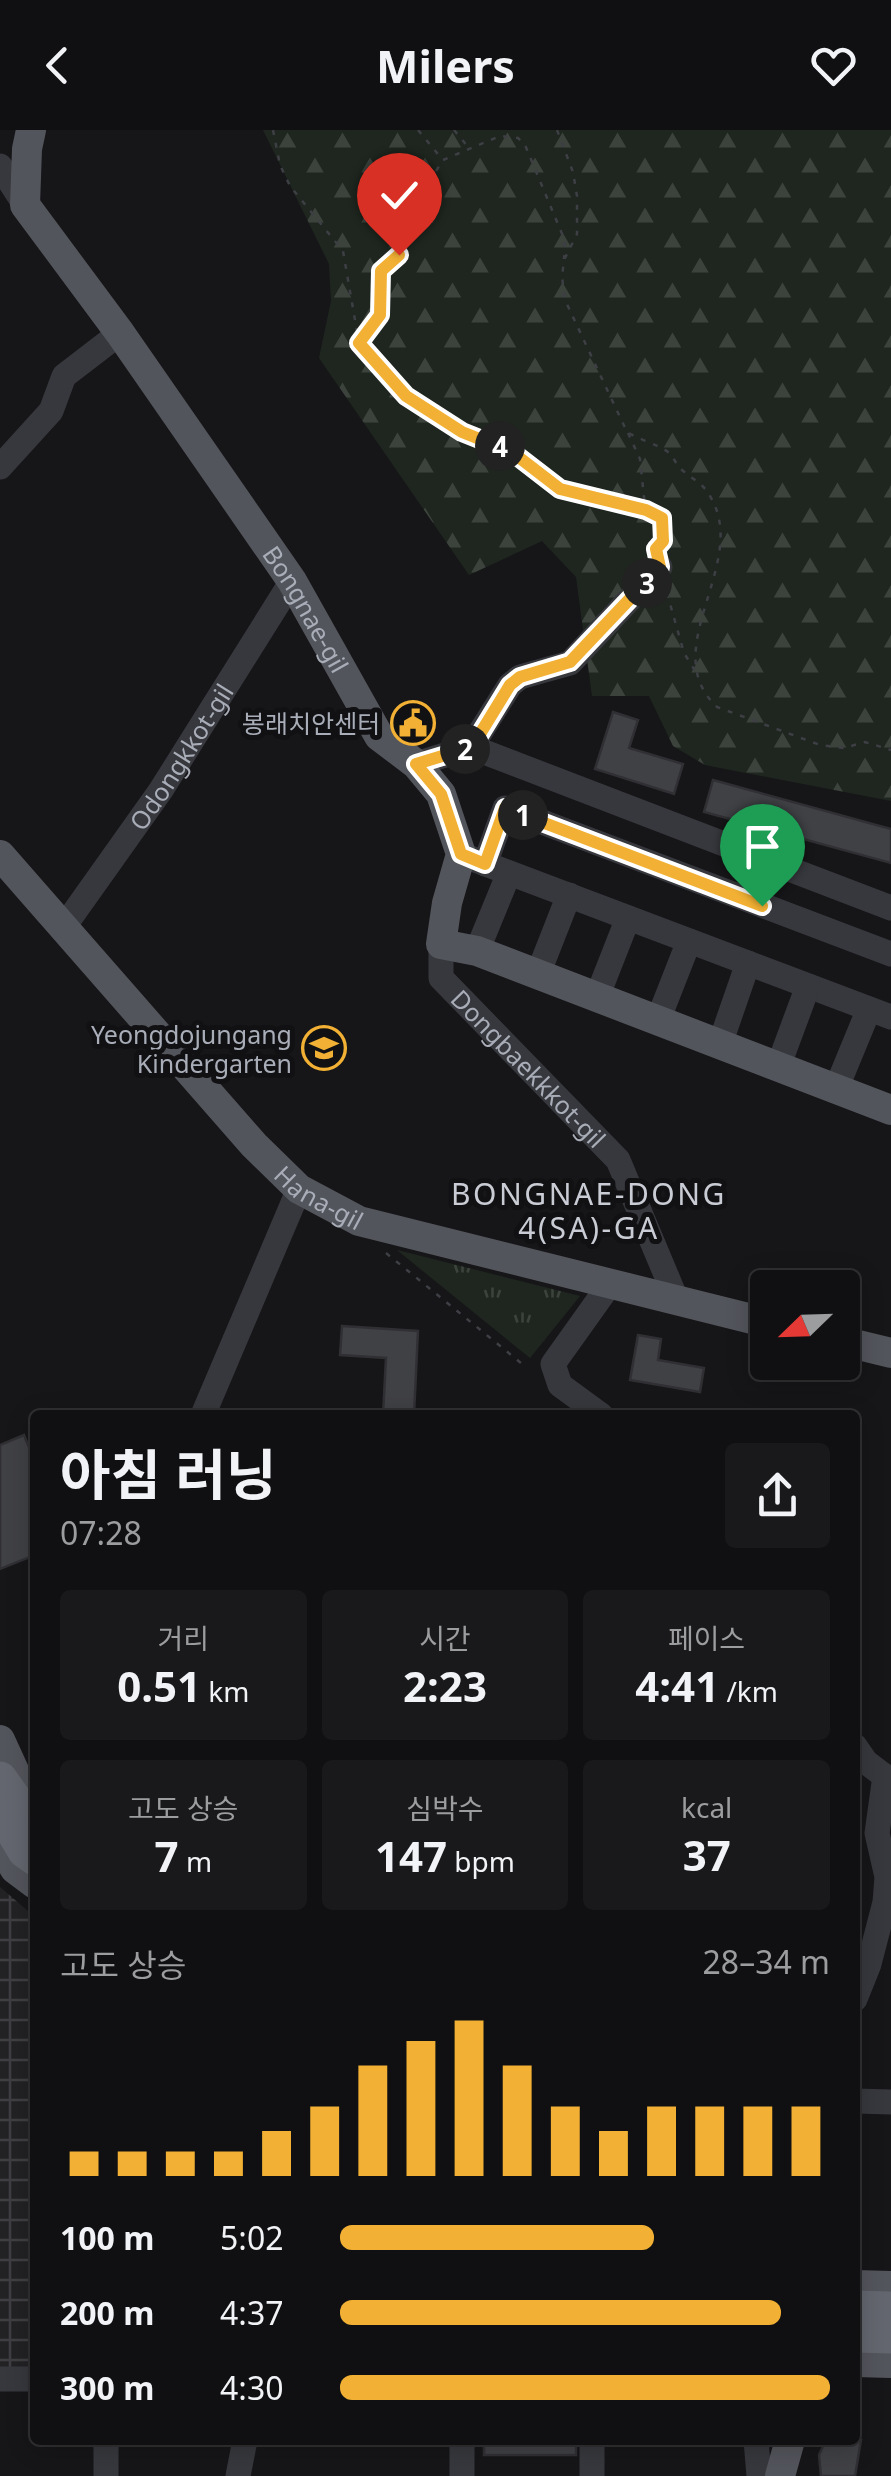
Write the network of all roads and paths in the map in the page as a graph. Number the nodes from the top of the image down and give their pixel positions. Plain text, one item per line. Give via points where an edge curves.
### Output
1 (30, 130) edge
2 (273, 130) edge
3 (418, 130) edge
4 (454, 130) edge
5 (557, 130) edge
6 (499, 133) edge
7 (470, 150) junction
8 (443, 160) junction
9 (0, 166) edge
10 (25, 206) junction
11 (564, 260) junction
12 (120, 334) junction
13 (359, 343) junction
14 (628, 432) junction
15 (0, 467) edge
16 (646, 510) junction
17 (660, 567) junction
18 (292, 581) junction
19 (698, 674) junction
20 (472, 747) junction
21 (891, 750) edge
22 (416, 764) junction
23 (0, 856) edge
24 (485, 864) junction
25 (569, 895) junction
26 (891, 908) edge
27 (628, 918) junction
28 (64, 928) junction
29 (689, 941) junction
30 (441, 944) junction
31 (477, 951) junction
32 (891, 954) edge
33 (748, 963) junction
34 (538, 974) junction
35 (808, 986) junction
36 (597, 997) junction
37 (880, 1013) edge
38 (658, 1020) junction
39 (720, 1044) junction
40 (778, 1066) junction
41 (836, 1089) junction
42 (891, 1110) edge
43 (299, 1189) junction
44 (359, 1221) junction
45 (610, 1284) junction
46 (677, 1301) junction
47 (750, 1318) edge
48 (860, 1346) edge
49 (891, 1354) edge
50 (520, 1364) dead end
51 (205, 1410) edge
52 (594, 1410) edge
53 (0, 1740) edge
54 (860, 1753) edge
55 (0, 1779) edge
56 (888, 1779) edge
57 (30, 1790) edge
58 (0, 1810) edge
59 (30, 1821) edge
60 (17, 1864) edge
61 (872, 1964) edge
62 (860, 1988) edge
63 (860, 2102) edge
64 (891, 2102) edge
65 (860, 2286) edge
66 (891, 2286) edge
67 (860, 2308) edge
68 (891, 2309) edge
69 (860, 2335) edge
70 (891, 2336) edge
71 (860, 2362) edge
72 (891, 2363) edge
73 (0, 2378) edge
74 (30, 2379) edge
75 (106, 2445) edge
76 (243, 2445) edge
77 (462, 2445) edge
78 (592, 2445) edge
79 (757, 2445) edge
80 (789, 2445) edge
81 (106, 2476) edge
82 (238, 2476) edge
83 (462, 2476) edge
84 (592, 2476) edge
85 (759, 2476) edge
86 (780, 2476) edge

1 - 10 main road
2 - 13 path via 290,186 343,252
3 - 8 path
4 - 7 path
5 - 11 path via 577,196 577,234
6 - 7 path
6 - 11 path via 525,145 566,241
7 - 8 path
8 - 13 path via 412,209 403,250 381,271 380,315
9 - 10 street
10 - 12 main road, Bongnae-gil
11 - 14 path via 570,314
12 - 15 street via 64,376 51,411
12 - 18 main road, Bongnae-gil
13 - 16 path via 395,386 462,432 512,452 560,489
14 - 16 path via 640,459
14 - 19 path via 668,452 700,482 721,526 722,553 696,645
16 - 17 path via 662,518
17 - 19 path via 684,654
17 - 20 street via 570,662 510,685
18 - 22 main road, Bongnae-gil via 380,736
18 - 28 street, Odongkkot-gil via 161,790
19 - 21 path via 716,707 820,745 865,742
20 - 22 street
20 - 26 street
22 - 24 main road, Bongnae-gil
23 - 28 main road, Hana-gil
24 - 25 street
24 - 30 main road
24 - 31 street
24 - 32 street via 505,808
25 - 27 street
25 - 34 street
27 - 29 street
27 - 36 street
28 - 43 main road, Hana-gil
29 - 33 street
29 - 38 street
30 - 31 main road
30 - 46 street, Dongbaekkkot-gil via 441,978 618,1160
31 - 34 main road
33 - 35 street
33 - 39 street
34 - 36 main road
35 - 37 street
35 - 40 street
36 - 38 main road
37 - 41 street
38 - 39 main road
39 - 40 main road
40 - 41 main road
41 - 42 main road
43 - 44 main road, Hana-gil
43 - 51 street
44 - 45 main road, Hana-gil
44 - 50 path via 389,1256
45 - 46 main road, Hana-gil
45 - 52 street via 553,1364 560,1384
46 - 47 main road, Hana-gil
48 - 49 main road
53 - 57 main road
54 - 56 street
55 - 59 highway
56 - 61 street via 878,1834 885,1902
58 - 60 highway via 25,1851
61 - 62 street
63 - 64 street
65 - 66 main road
67 - 68 highway
69 - 70 highway
71 - 72 main road
73 - 74 street
75 - 81 street
76 - 82 street
77 - 83 street
78 - 84 street
79 - 85 street
80 - 86 main road

